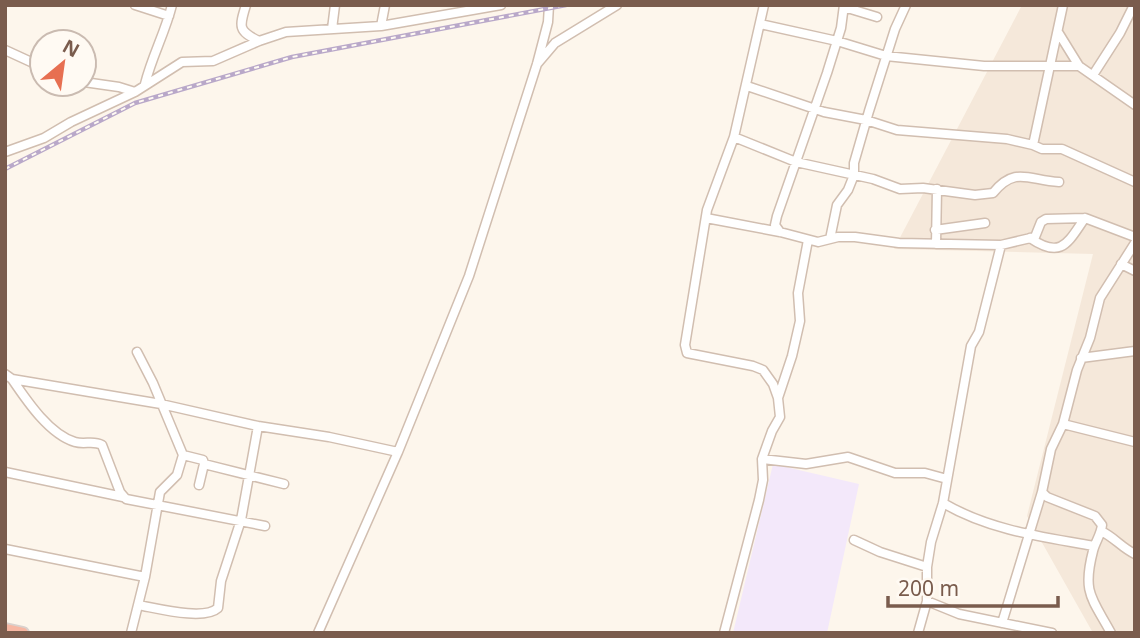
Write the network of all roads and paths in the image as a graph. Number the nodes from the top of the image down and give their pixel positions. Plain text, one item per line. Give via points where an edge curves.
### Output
1 (135, 5) edge
2 (172, 5) edge
3 (246, 5) edge
4 (335, 5) edge
5 (385, 5) edge
6 (500, 5) edge
7 (549, 5) edge
8 (617, 5) edge
9 (764, 5) edge
10 (906, 5) edge
11 (1063, 5) edge
12 (1133, 5) edge
13 (844, 6) edge
14 (449, 9) edge
15 (169, 16) junction
16 (877, 17) dead end
17 (760, 24) junction
18 (380, 26) junction
19 (332, 29) junction
20 (1058, 32) junction
21 (259, 41) junction
22 (837, 41) junction
23 (5, 50) edge
24 (886, 57) junction
25 (28, 61) edge
26 (537, 64) junction
27 (1051, 65) junction
28 (1079, 66) junction
29 (1093, 75) junction
30 (98, 84) edge
31 (145, 84) junction
32 (747, 86) junction
33 (135, 92) junction
34 (1135, 105) edge
35 (815, 108) junction
36 (866, 120) junction
37 (734, 137) junction
38 (1033, 145) junction
39 (5, 152) edge
40 (796, 162) junction
41 (855, 176) junction
42 (1059, 181) dead end
43 (1135, 182) edge
44 (937, 189) junction
45 (706, 218) junction
46 (1085, 218) junction
47 (985, 223) dead end
48 (935, 230) junction
49 (780, 232) junction
50 (830, 239) junction
51 (1030, 239) junction
52 (808, 240) junction
53 (1135, 240) edge
54 (936, 244) junction
55 (1000, 244) junction
56 (1121, 264) junction
57 (1135, 271) edge
58 (1135, 351) edge
59 (137, 352) dead end
60 (1081, 358) junction
61 (9, 377) edge
62 (778, 398) junction
63 (161, 404) junction
64 (1063, 424) junction
65 (258, 426) junction
66 (1135, 442) edge
67 (398, 452) junction
68 (183, 455) junction
69 (762, 458) junction
70 (204, 464) junction
71 (5, 472) edge
72 (247, 475) junction
73 (947, 479) junction
74 (284, 484) dead end
75 (199, 485) dead end
76 (1042, 492) junction
77 (122, 497) junction
78 (943, 503) junction
79 (158, 505) junction
80 (241, 520) junction
81 (265, 526) dead end
82 (1101, 531) junction
83 (1028, 535) junction
84 (854, 540) dead end
85 (1094, 546) junction
86 (5, 550) edge
87 (1135, 554) edge
88 (927, 566) junction
89 (145, 577) junction
90 (927, 601) junction
91 (138, 605) junction
92 (1003, 623) junction
93 (5, 629) edge
94 (23, 633) edge
95 (131, 633) edge
96 (318, 633) edge
97 (724, 633) edge
98 (918, 633) edge
99 (1052, 633) edge
100 (1111, 633) edge

1 - 15 street
2 - 15 street
3 - 21 street via 240,29
4 - 19 street
5 - 18 street
6 - 14 street
7 - 26 street
8 - 26 street via 555,43
9 - 17 street
10 - 24 street
11 - 20 street
12 - 29 street
13 - 16 street
13 - 22 street
14 - 18 street
15 - 31 street
17 - 22 street
17 - 32 street
18 - 19 street
19 - 21 street via 286,32
20 - 27 street
20 - 28 street
21 - 31 street via 213,61 181,62
22 - 24 street
22 - 35 street
23 - 25 street
24 - 27 street via 984,66
24 - 36 street
26 - 67 street via 469,276
27 - 28 street
27 - 38 street
28 - 29 street
29 - 34 street
30 - 33 street
31 - 33 street
32 - 35 street
32 - 37 street
33 - 39 street via 44,138
35 - 36 street
35 - 40 street
36 - 38 street via 897,130
36 - 41 street
37 - 40 street
37 - 45 street
38 - 43 street via 1062,149
40 - 41 street
40 - 49 street via 777,216 775,225
41 - 44 street via 900,189
41 - 50 street via 837,205
42 - 44 street via 1011,177 993,193 984,194
44 - 48 street
45 - 49 street
45 - 62 street via 685,350 763,370
46 - 51 street via 1046,219
46 - 51 street via 1063,246 1052,249
46 - 53 street
47 - 48 street
48 - 54 street
49 - 52 street
50 - 52 street
50 - 54 street
51 - 55 street
52 - 62 street via 798,293 800,321
53 - 56 street
54 - 55 street
55 - 73 street via 979,332 971,346
56 - 57 street
56 - 60 street via 1100,298
58 - 60 street
59 - 63 street
60 - 64 street
61 - 63 street
61 - 77 street via 65,438 106,448
62 - 69 street via 780,417
63 - 65 street
63 - 68 street
64 - 66 street
64 - 76 street via 1051,449
65 - 67 street
65 - 72 street
67 - 96 street
68 - 70 street
68 - 79 street via 177,475 161,489
69 - 73 street via 806,464 848,457 895,473
69 - 97 street via 761,491
70 - 72 street
70 - 75 street
71 - 77 street
72 - 74 street
72 - 80 street
73 - 78 street
76 - 82 street via 1095,516
76 - 83 street
77 - 79 street
78 - 83 street
78 - 88 street
79 - 80 street
79 - 89 street
80 - 81 street
80 - 91 street via 214,612
82 - 85 street
82 - 87 street
83 - 85 street
83 - 92 street
84 - 88 street
85 - 100 street via 1087,590
86 - 89 street
88 - 90 street
89 - 91 street
90 - 92 street via 959,614
90 - 98 street
91 - 95 street
92 - 99 street
93 - 94 highway

